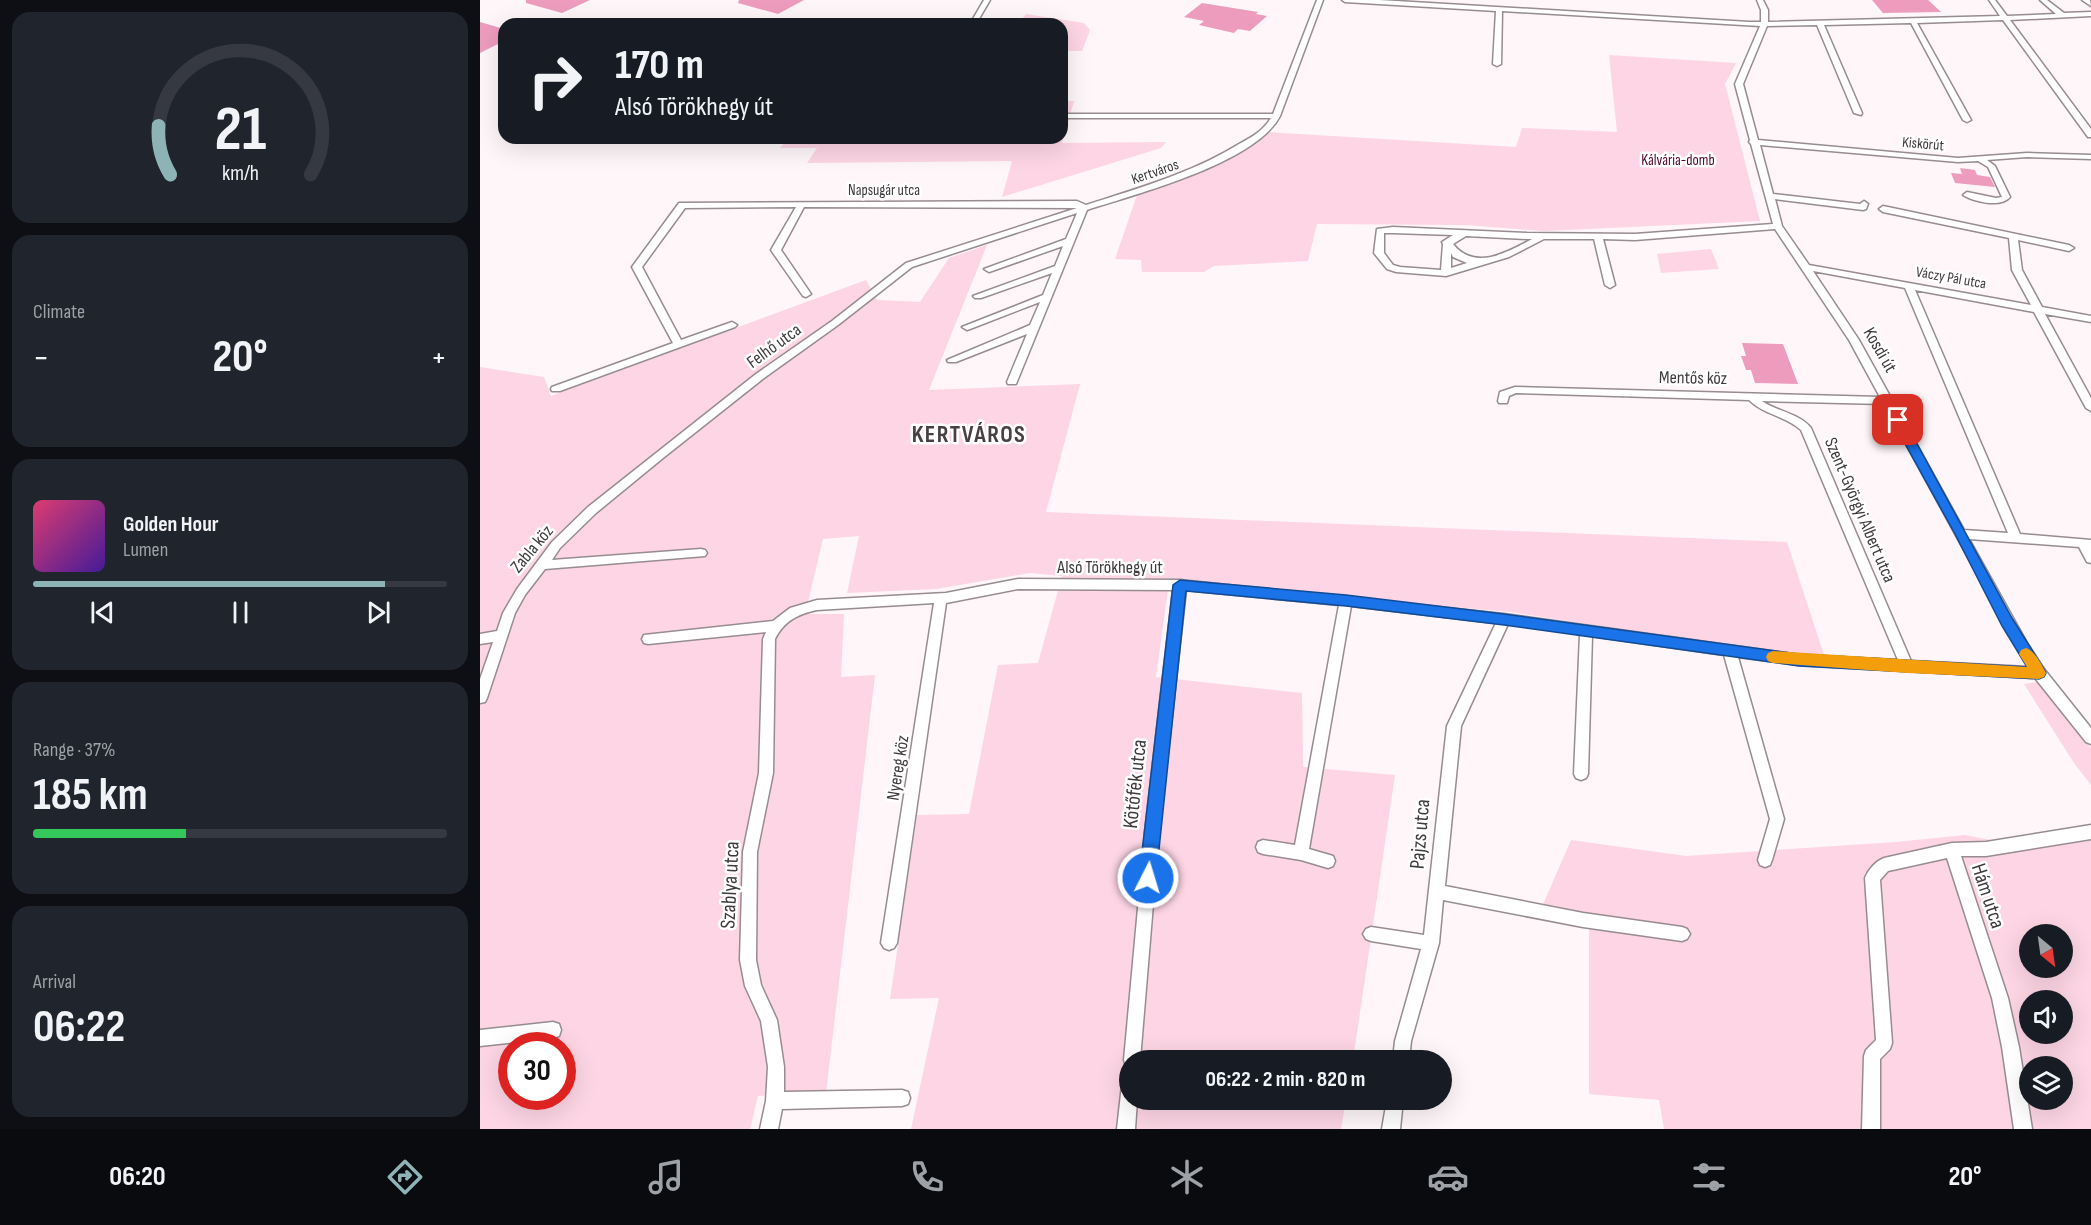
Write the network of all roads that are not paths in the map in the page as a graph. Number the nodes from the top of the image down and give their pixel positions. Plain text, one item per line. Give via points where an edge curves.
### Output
1 (987, 0) edge
2 (1320, 0) edge
3 (1345, 0) edge
4 (1761, 0) edge
5 (1992, 0) edge
6 (2043, 0) edge
7 (2085, 0) edge
8 (2091, 4) edge
9 (1499, 9) junction
10 (2091, 15) edge
11 (2063, 16) junction
12 (976, 18) edge
13 (2006, 18) junction
14 (1912, 21) junction
15 (1820, 23) junction
16 (1762, 24) junction
17 (1497, 64) dead end
18 (1858, 113) dead end
19 (1068, 116) edge
20 (1276, 116) junction
21 (1966, 120) dead end
22 (2091, 135) edge
23 (1753, 142) junction
24 (2091, 157) edge
25 (1981, 160) junction
26 (1967, 195) dead end
27 (1769, 196) junction
28 (802, 204) junction
29 (1864, 204) dead end
30 (1084, 207) junction
31 (1883, 209) dead end
32 (1778, 226) junction
33 (1427, 231) junction
34 (1467, 232) junction
35 (1542, 236) junction
36 (1598, 237) junction
37 (2013, 237) junction
38 (1070, 241) junction
39 (1448, 244) junction
40 (2069, 248) dead end
41 (1480, 262) junction
42 (909, 265) joint
43 (1060, 267) junction
44 (1805, 267) junction
45 (988, 269) dead end
46 (1446, 273) junction
47 (1610, 285) dead end
48 (1908, 285) junction
49 (806, 294) dead end
50 (978, 296) dead end
51 (1048, 296) junction
52 (2036, 309) junction
53 (2091, 319) edge
54 (732, 325) dead end
55 (967, 327) dead end
56 (1035, 327) junction
57 (678, 344) junction
58 (952, 360) dead end
59 (1012, 382) dead end
60 (556, 388) dead end
61 (1751, 396) junction
62 (1888, 400) junction
63 (1503, 401) dead end
64 (2091, 408) edge
65 (659, 455) joint
66 (1962, 534) junction
67 (2016, 538) junction
68 (2087, 543) edge
69 (701, 553) dead end
70 (2091, 559) edge
71 (540, 565) junction
72 (1180, 585) junction
73 (941, 598) junction
74 (1346, 601) junction
75 (1504, 619) junction
76 (1586, 631) junction
77 (772, 633) junction
78 (502, 635) junction
79 (480, 639) edge
80 (648, 639) dead end
81 (1730, 652) junction
82 (1907, 667) junction
83 (2039, 673) junction
84 (480, 698) edge
85 (2091, 738) edge
86 (1581, 774) dead end
87 (2091, 832) edge
88 (1263, 847) dead end
89 (1952, 850) junction
90 (1300, 853) junction
91 (1765, 860) dead end
92 (1328, 861) dead end
93 (1438, 892) junction
94 (1371, 934) dead end
95 (1682, 934) dead end
96 (889, 943) dead end
97 (1431, 943) junction
98 (553, 1030) dead end
99 (480, 1038) edge
100 (1133, 1050) edge
101 (1402, 1050) edge
102 (902, 1098) dead end
103 (775, 1101) junction
104 (1128, 1110) edge
105 (1394, 1110) edge
106 (769, 1129) edge
107 (1126, 1129) edge
108 (1392, 1129) edge
109 (1871, 1129) edge
110 (2023, 1129) edge

1 - 12 street
2 - 20 street, Kertváros
3 - 9 street
4 - 16 street via 1766,10
5 - 13 street
6 - 11 street
7 - 8 street
9 - 16 street
9 - 17 street
10 - 11 street
11 - 13 street
13 - 14 street
13 - 22 street
14 - 15 street
14 - 21 street
15 - 16 street
15 - 18 street
16 - 23 street, Kosdi út via 1762,35 1739,84
19 - 20 street
20 - 30 street, Kertváros via 1266,131 1216,162 1158,186
23 - 25 street, Kiskörút
23 - 27 street, Kosdi út
24 - 25 street, Kiskörút via 2027,155
25 - 26 street via 1991,166 2006,197 2000,202
27 - 29 street via 1863,207
27 - 32 street, Kosdi út
28 - 30 street, Napsugár utca
28 - 49 street via 776,250
28 - 57 street, Napsugár utca via 682,205 637,267
30 - 38 street
30 - 42 street, Kertváros
31 - 37 street
32 - 36 street via 1651,237
32 - 44 street, Kosdi út
33 - 34 street
33 - 39 street
33 - 46 street via 1380,231 1379,253 1390,267 1399,270
34 - 35 street
34 - 39 street
35 - 36 street
35 - 41 street via 1499,258
36 - 47 street
37 - 40 street
37 - 52 street via 2017,270
38 - 43 street
38 - 45 street
39 - 41 street via 1458,257
39 - 46 street
41 - 46 street
42 - 65 street, Felhő utca
43 - 50 street
43 - 51 street
44 - 48 street, Váczy Pál utca
44 - 62 street, Kosdi út
48 - 52 street, Váczy Pál utca
48 - 67 street
51 - 55 street
51 - 56 street
52 - 53 street, Váczy Pál utca
52 - 64 street
54 - 57 street
56 - 58 street
56 - 59 street
57 - 60 street
61 - 62 street, Mentős köz
61 - 63 street, Mentős köz via 1515,390 1504,394
61 - 82 street, Szent-Györgyi Albert utca via 1761,407 1806,428
62 - 66 street, Kosdi út
65 - 71 street, Zabla köz via 592,510
66 - 67 street
66 - 83 street, Kosdi út via 2007,622
67 - 68 street
68 - 70 street
69 - 71 street
71 - 78 street, Zabla köz via 509,613
72 - 73 street, Alsó Törökhegy út via 1018,584
72 - 74 street, Alsó Törökhegy út
72 - 100 street, Kötőfék utca
73 - 77 street, Alsó Törökhegy út via 800,608 786,615
73 - 96 street, Nyereg köz
74 - 75 street, Alsó Törökhegy út
74 - 90 street
75 - 76 street, Alsó Törökhegy út
75 - 93 street, Pajzs utca via 1454,726
76 - 81 street, Alsó Törökhegy út
76 - 86 street
77 - 80 street
77 - 103 street, Szablya utca via 766,773 750,852 748,960 753,986 769,1020 776,1067
78 - 79 street
78 - 84 street, Zabla köz
81 - 82 street, Alsó Törökhegy út
81 - 91 street via 1777,819
82 - 83 street, Alsó Törökhegy út
83 - 85 street, Kosdi út
87 - 89 street via 1986,849
88 - 90 street
89 - 109 street via 1884,865 1872,878 1884,1043 1872,1056
89 - 110 street, Hám utca via 2000,999
90 - 92 street
93 - 95 street
93 - 97 street, Pajzs utca
94 - 97 street
97 - 101 street, Pajzs utca
98 - 99 street
102 - 103 street
103 - 106 street, Szablya utca
104 - 107 street
105 - 108 street

